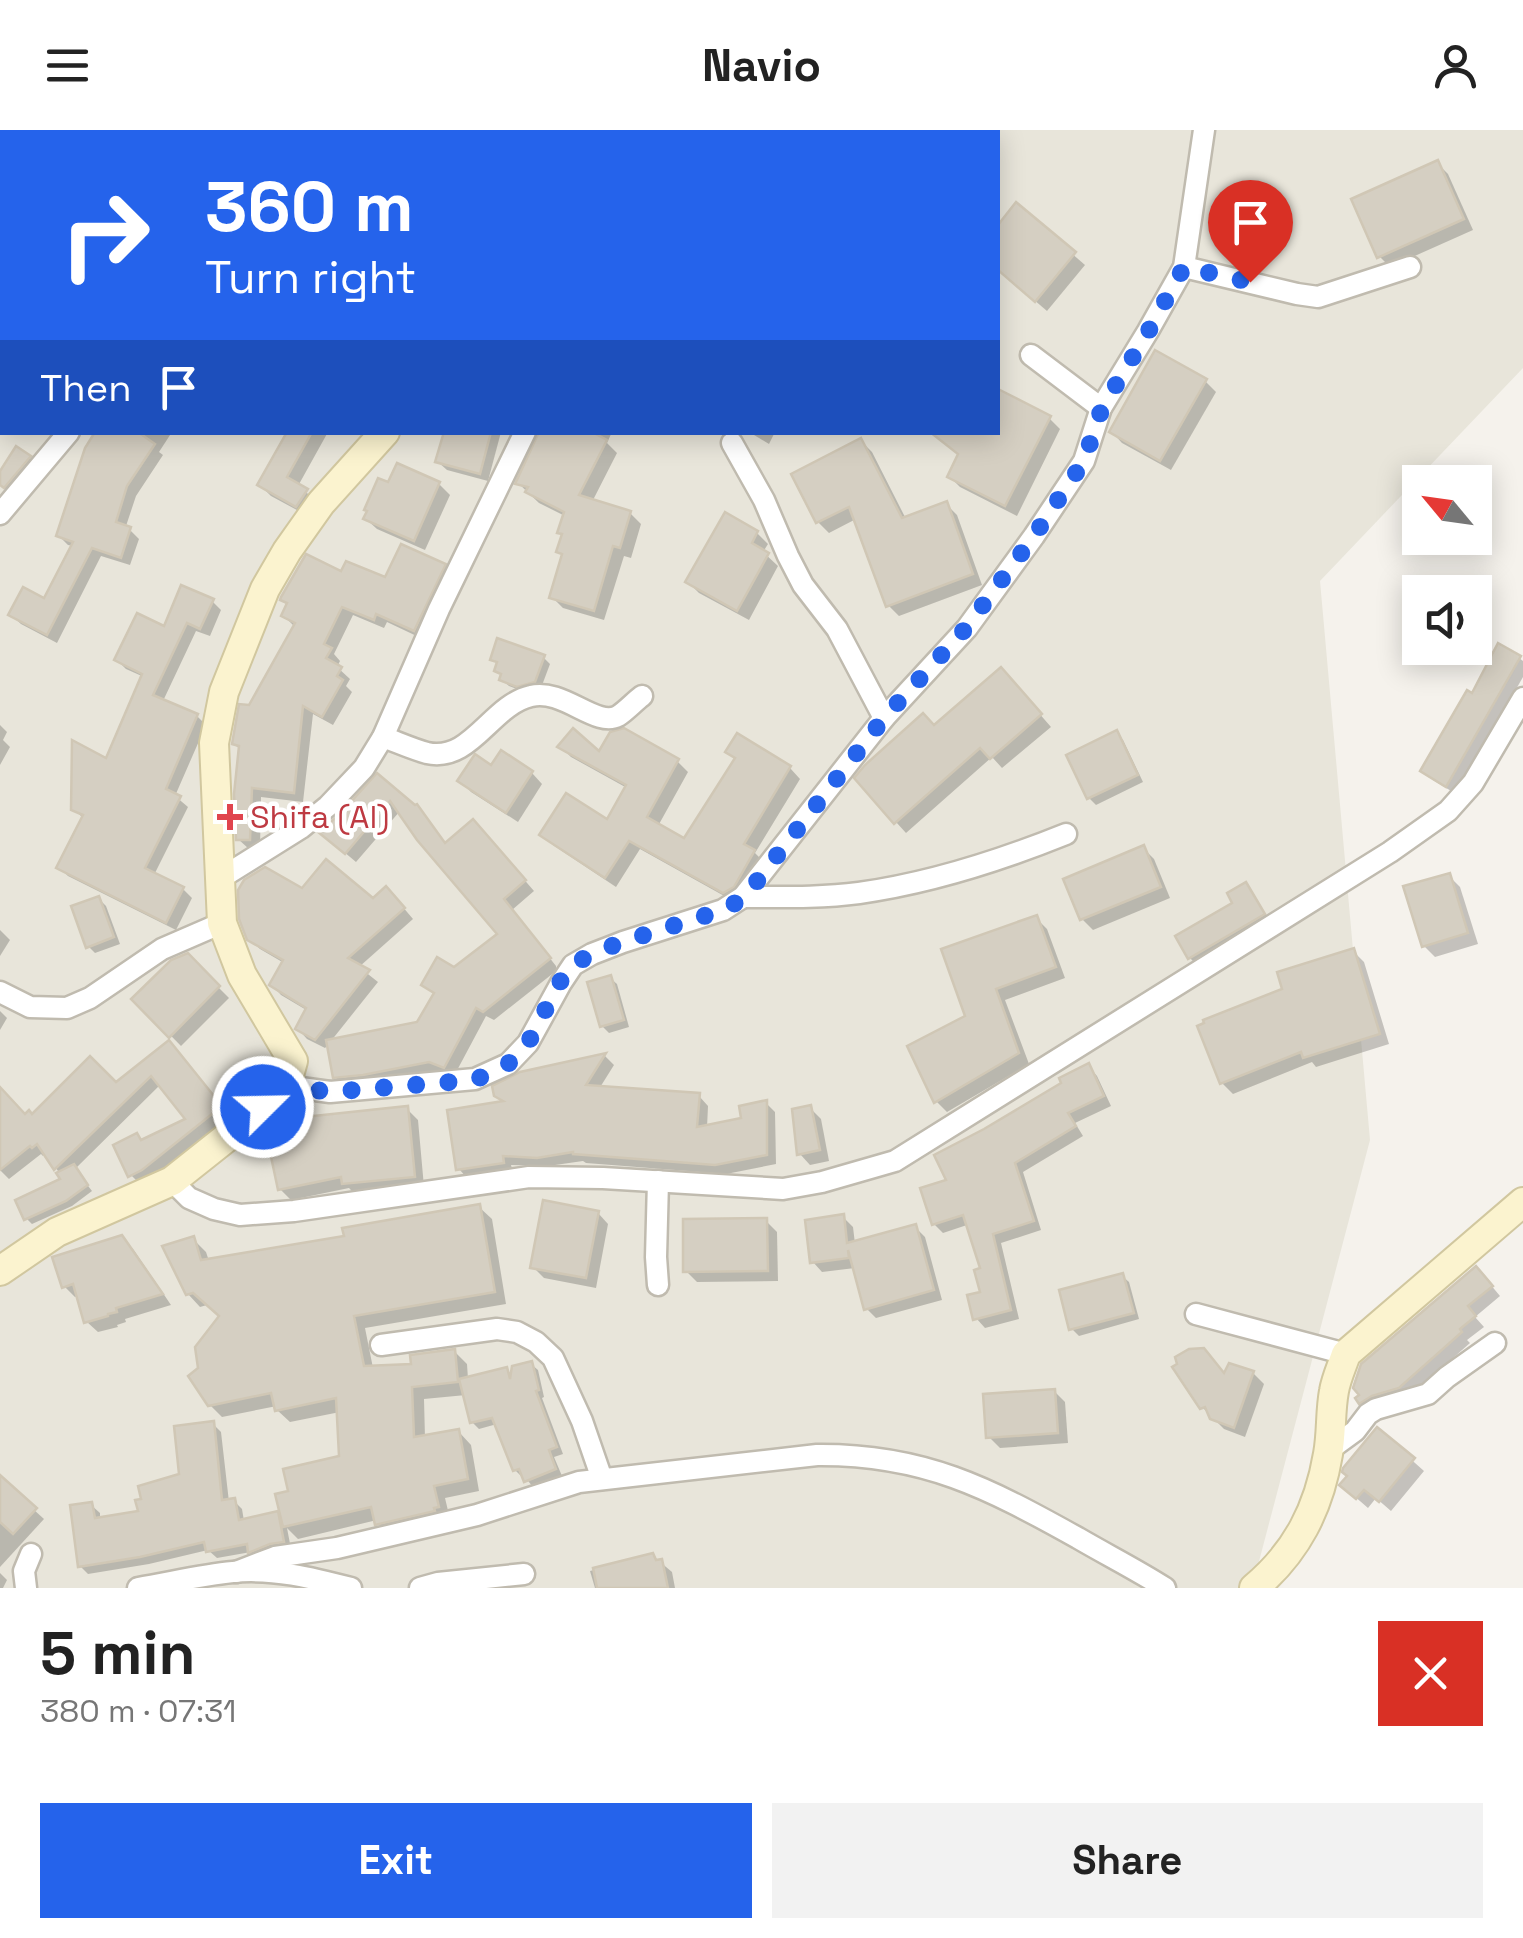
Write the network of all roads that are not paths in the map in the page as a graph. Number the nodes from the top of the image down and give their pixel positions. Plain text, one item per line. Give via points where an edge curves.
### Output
1 (1204, 130) edge
2 (1184, 267) junction
3 (1410, 267) dead end
4 (1031, 355) dead end
5 (1102, 408) junction
6 (67, 435) edge
7 (382, 435) edge
8 (524, 435) edge
9 (732, 443) dead end
10 (0, 514) edge
11 (642, 696) dead end
12 (1523, 698) edge
13 (884, 718) junction
14 (383, 737) junction
15 (1066, 834) dead end
16 (220, 878) junction
17 (744, 898) junction
18 (222, 923) junction
19 (0, 992) edge
20 (286, 1086) junction
21 (172, 1181) junction
22 (658, 1182) junction
23 (1523, 1202) edge
24 (0, 1272) edge
25 (658, 1285) dead end
26 (1196, 1314) dead end
27 (1495, 1343) dead end
28 (380, 1345) dead end
29 (1346, 1354) junction
30 (1329, 1450) junction
31 (602, 1479) junction
32 (31, 1554) dead end
33 (236, 1572) junction
34 (524, 1574) dead end
35 (26, 1588) edge
36 (138, 1588) edge
37 (351, 1588) edge
38 (420, 1588) edge
39 (1165, 1588) edge
40 (1254, 1588) edge

1 - 2 street
2 - 3 street via 1318,297
2 - 5 street
4 - 5 street
5 - 13 street via 1084,461 1034,536 966,628
6 - 10 street
7 - 16 main road via 286,552 224,692 214,743
8 - 14 street
9 - 13 street via 803,585 836,629
11 - 14 street via 608,718 556,696 531,696 444,754
12 - 22 street via 1473,784 1448,811 895,1160 783,1188
13 - 17 street
14 - 16 street via 328,806
15 - 17 street via 909,884
16 - 18 main road
17 - 20 street via 572,965 528,1043 508,1064 475,1080 330,1092
18 - 19 street via 162,949 67,1008 30,1007
18 - 20 main road via 242,975 294,1061
20 - 21 main road
21 - 22 street via 189,1198 240,1215 530,1177
21 - 24 main road via 57,1232
22 - 25 street
23 - 29 main road
26 - 29 street
27 - 30 street via 1428,1394 1368,1414
28 - 31 street via 497,1329 536,1342 553,1358
29 - 30 main road via 1334,1391
30 - 40 main road via 1312,1514
31 - 33 street
31 - 39 street via 818,1455 856,1454 927,1467 1021,1507
32 - 35 street
33 - 36 street
33 - 37 street
34 - 38 street

